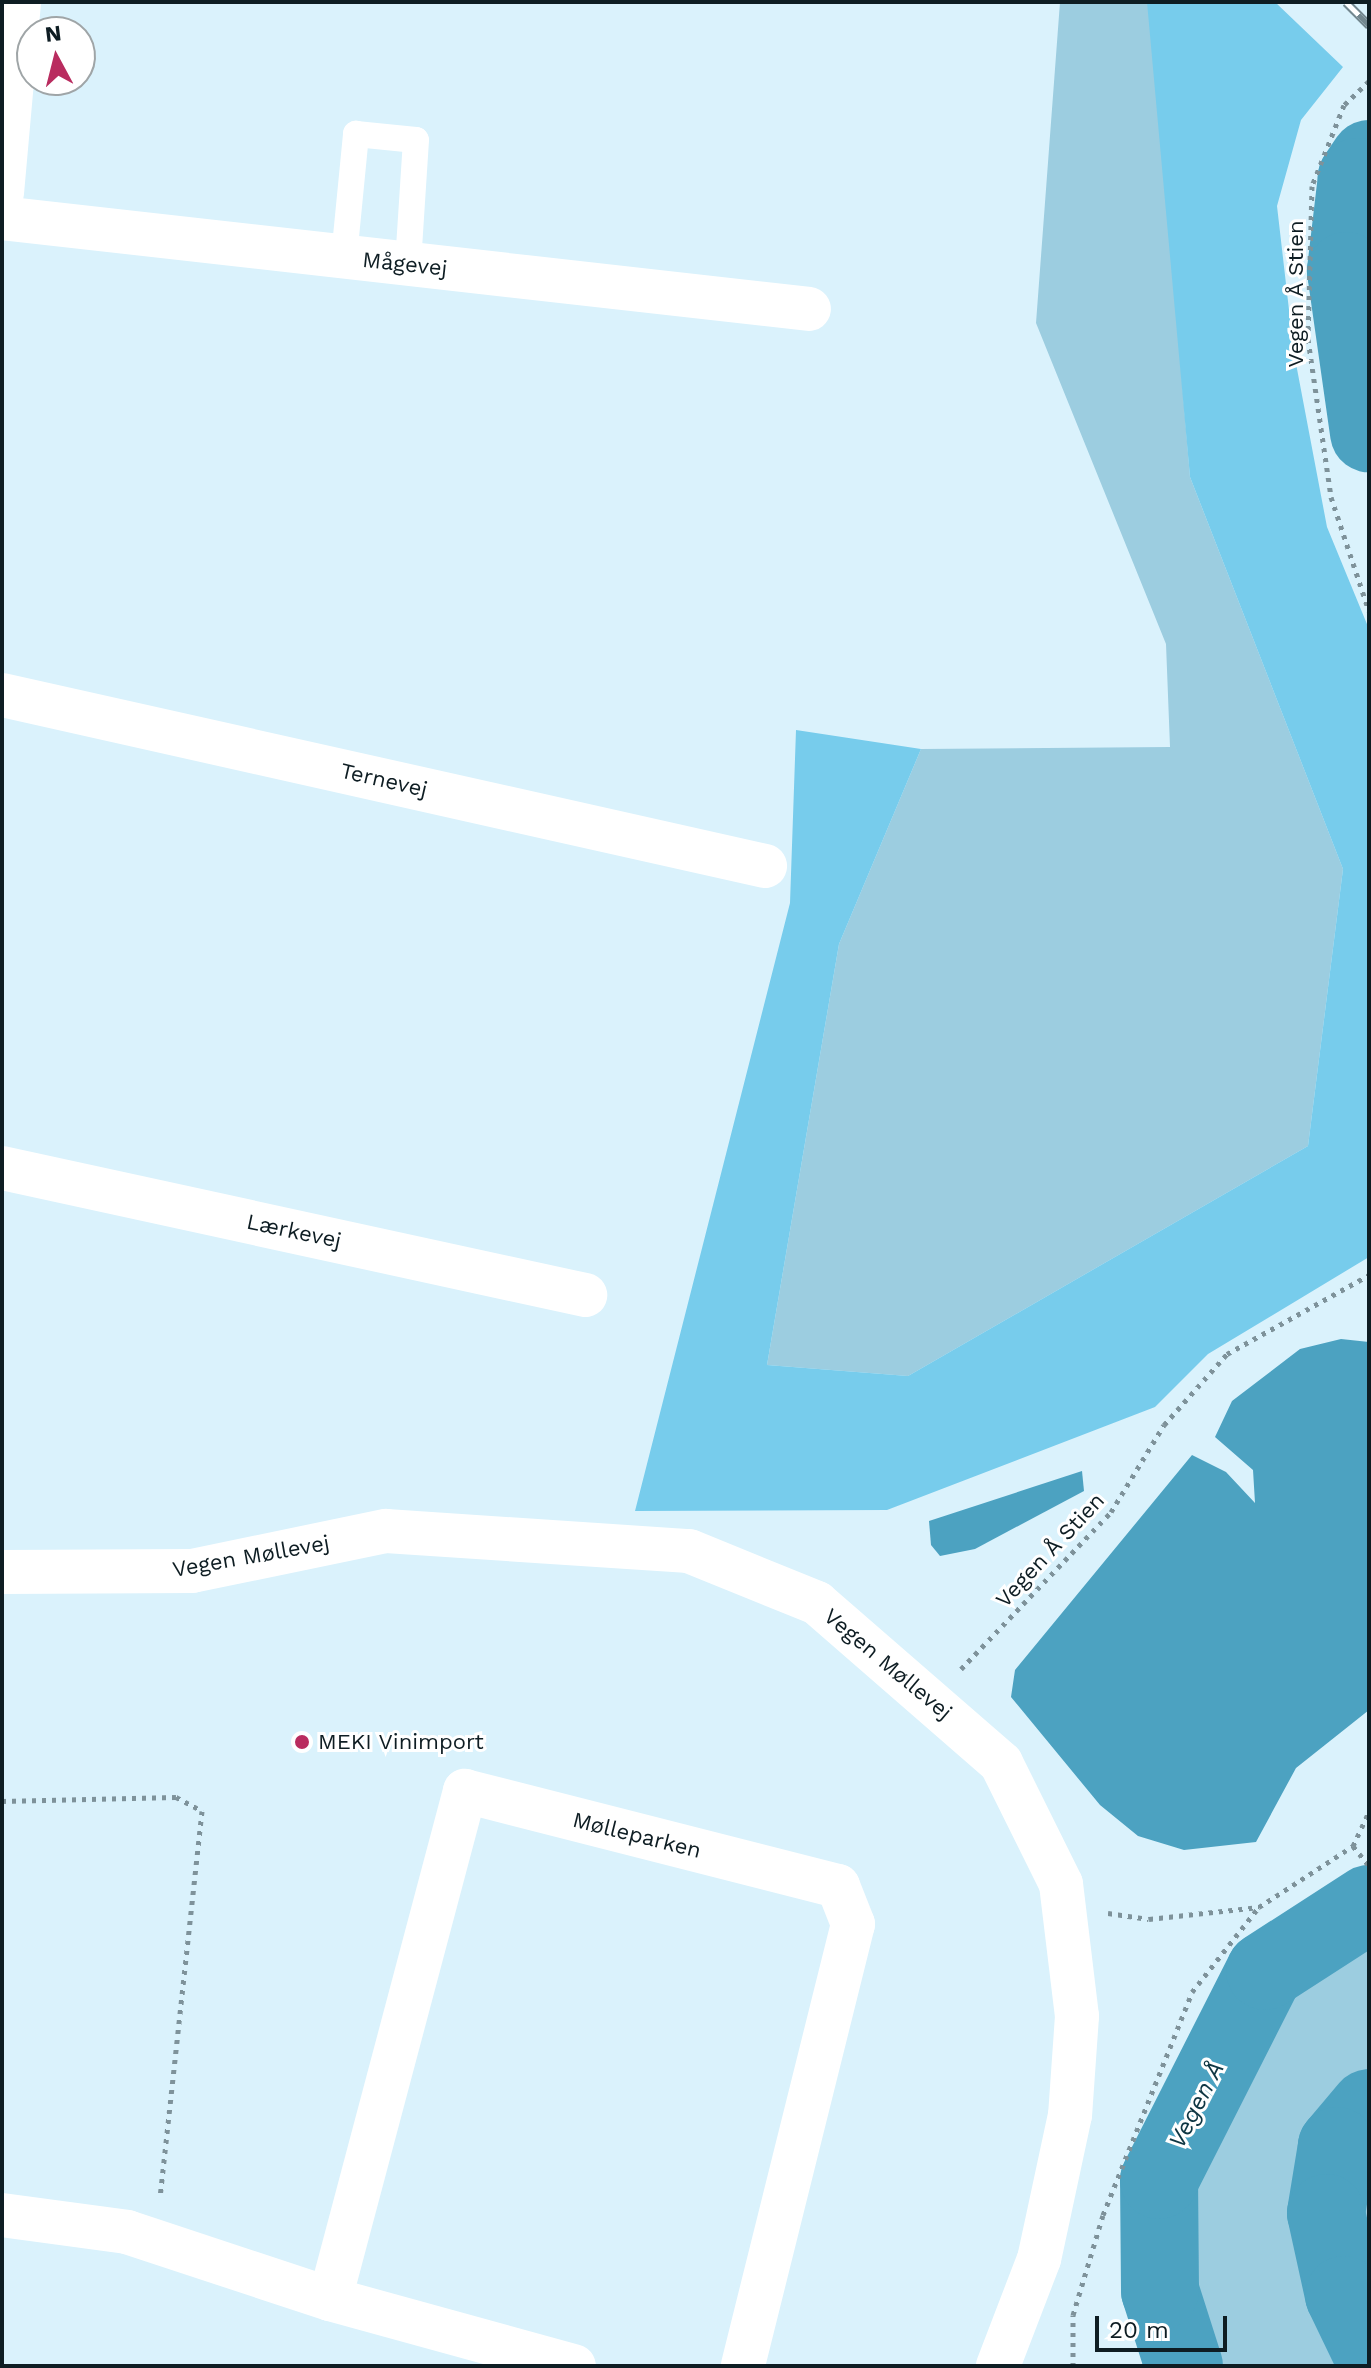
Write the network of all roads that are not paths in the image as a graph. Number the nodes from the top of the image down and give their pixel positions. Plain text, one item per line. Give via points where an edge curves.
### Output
1 (19, 2) edge
2 (2, 193) edge
3 (2, 218) edge
4 (344, 257) junction
5 (408, 264) junction
6 (809, 309) dead end
7 (2, 695) edge
8 (765, 866) dead end
9 (2, 1168) edge
10 (585, 1295) dead end
11 (2, 1572) edge
12 (2, 2215) edge
13 (330, 2299) junction
14 (574, 2366) edge
15 (743, 2366) edge
16 (998, 2366) edge

1 - 2 street
3 - 4 street, Mågevej
4 - 5 street, Mågevej
4 - 5 lane via 356,134 416,140
5 - 6 street, Mågevej
7 - 8 street, Ternevej
9 - 10 street, Lærkevej
11 - 16 street, Vegen Møllevej via 192,1571 386,1531 689,1551 817,1603 1001,1763 1061,1884 1077,2016 1070,2115 1039,2259
12 - 13 street via 155,2241
13 - 14 street
13 - 15 street, Mølleparken via 465,1791 838,1886 853,1924

